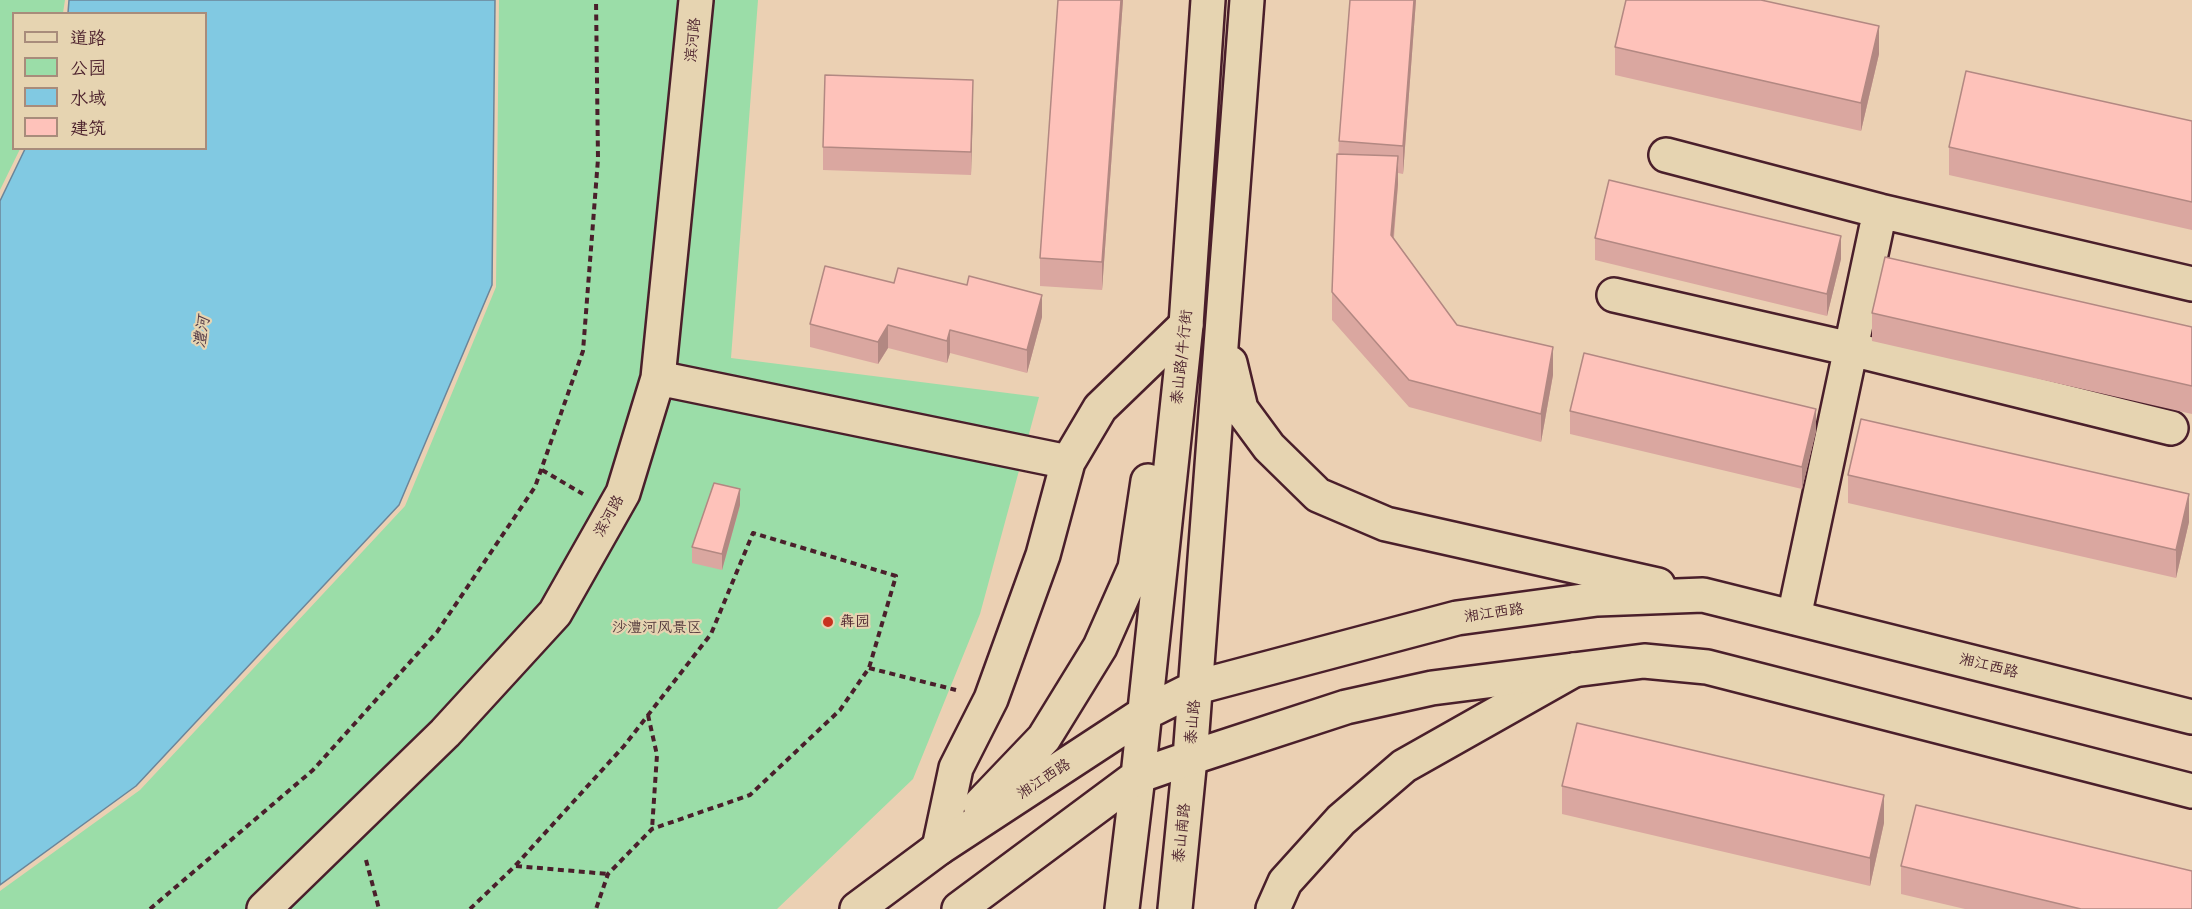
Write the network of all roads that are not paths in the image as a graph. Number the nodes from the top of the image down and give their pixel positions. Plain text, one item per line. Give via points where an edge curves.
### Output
1 (696, 0) edge
2 (1208, 0) edge
3 (1247, 0) edge
4 (1666, 155) dead end
5 (1880, 211) junction
6 (2192, 284) edge
7 (1614, 295) dead end
8 (1186, 325) junction
9 (1222, 333) junction
10 (1851, 349) junction
11 (658, 378) junction
12 (2171, 428) dead end
13 (1068, 462) junction
14 (1703, 595) junction
15 (1794, 617) junction
16 (1577, 668) junction
17 (1197, 687) junction
18 (1144, 713) junction
19 (2192, 717) edge
20 (1190, 758) junction
21 (1138, 776) junction
22 (2192, 791) edge
23 (939, 848) junction
24 (264, 909) edge
25 (857, 909) edge
26 (959, 909) edge
27 (1122, 909) edge
28 (1174, 909) edge
29 (1273, 909) edge

1 - 11 main road, 滨河路
2 - 8 main road, 泰山路/牛行街
3 - 9 main road
4 - 5 main road
5 - 6 main road
5 - 10 main road
7 - 10 main road
8 - 13 main road via 1100,408
8 - 18 main road, 泰山路/牛行街
8 - 23 main road via 1159,404 1135,568 1100,647 1044,738
9 - 14 main road via 1240,409 1269,447 1318,495 1386,524
9 - 17 main road
10 - 12 main road
10 - 15 main road
11 - 13 main road
11 - 24 main road, 滨河路 via 623,493 555,613 445,733
13 - 23 main road via 1043,555 991,699 956,768
14 - 15 main road, 湘江西路
14 - 17 main road, 湘江西路 via 1598,599 1456,618
15 - 19 main road, 湘江西路
16 - 20 main road via 1432,688 1347,707
16 - 22 main road via 1644,661 1707,667
16 - 29 main road via 1404,766 1341,820 1286,882
17 - 18 main road, 湘江西路
17 - 20 main road, 泰山路
18 - 21 main road
18 - 23 main road, 湘江西路
20 - 21 main road
20 - 28 main road, 泰山南路
21 - 26 main road
21 - 27 main road
23 - 25 main road, 湘江西路

